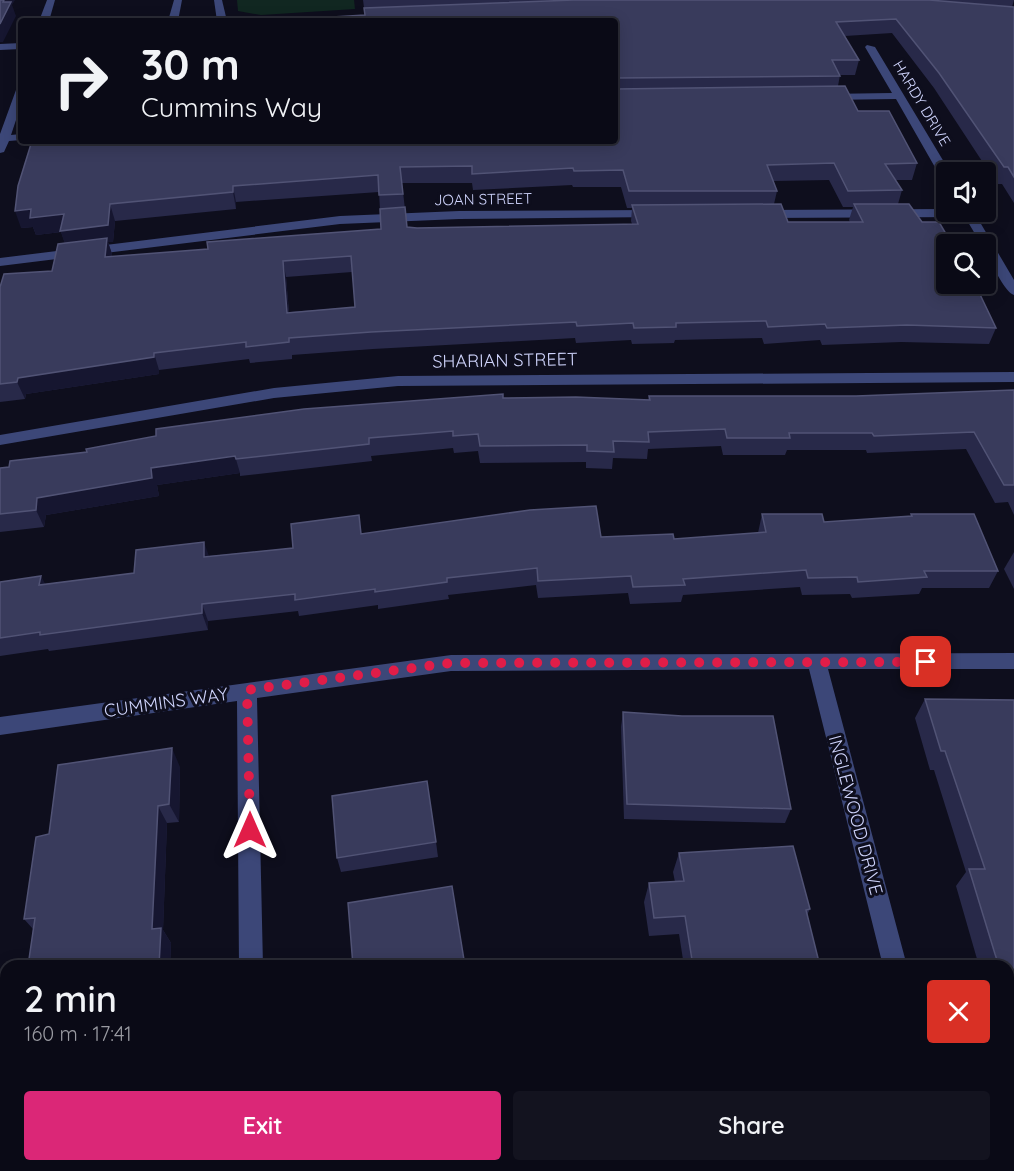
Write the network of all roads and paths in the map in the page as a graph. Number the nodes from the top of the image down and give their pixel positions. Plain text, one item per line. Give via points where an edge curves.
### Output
1 (51, 0) edge
2 (178, 0) edge
3 (218, 0) edge
4 (45, 18) edge
5 (175, 18) edge
6 (221, 18) edge
7 (18, 46) edge
8 (0, 47) edge
9 (870, 47) dead end
10 (899, 96) junction
11 (816, 97) edge
12 (18, 98) edge
13 (18, 138) edge
14 (1, 142) edge
15 (938, 162) edge
16 (936, 212) edge
17 (673, 214) edge
18 (744, 214) edge
19 (974, 222) edge
20 (0, 262) edge
21 (1014, 291) edge
22 (1014, 377) edge
23 (0, 440) edge
24 (1014, 661) edge
25 (817, 663) junction
26 (247, 690) junction
27 (0, 726) edge
28 (251, 960) edge
29 (893, 960) edge

1 - 4 street
2 - 5 street
3 - 6 street
7 - 8 street
9 - 10 street, HARDY DRIVE
10 - 11 street
10 - 15 street, HARDY DRIVE
12 - 14 street
13 - 14 street
16 - 18 street
17 - 20 street, JOAN STREET via 340,220
19 - 21 street
22 - 23 street, SHARIAN STREET via 398,381 274,393
24 - 25 street, CUMMINS WAY
25 - 26 street, CUMMINS WAY via 451,663
25 - 29 street, INGLEWOOD DRIVE
26 - 27 street, CUMMINS WAY
26 - 28 street

